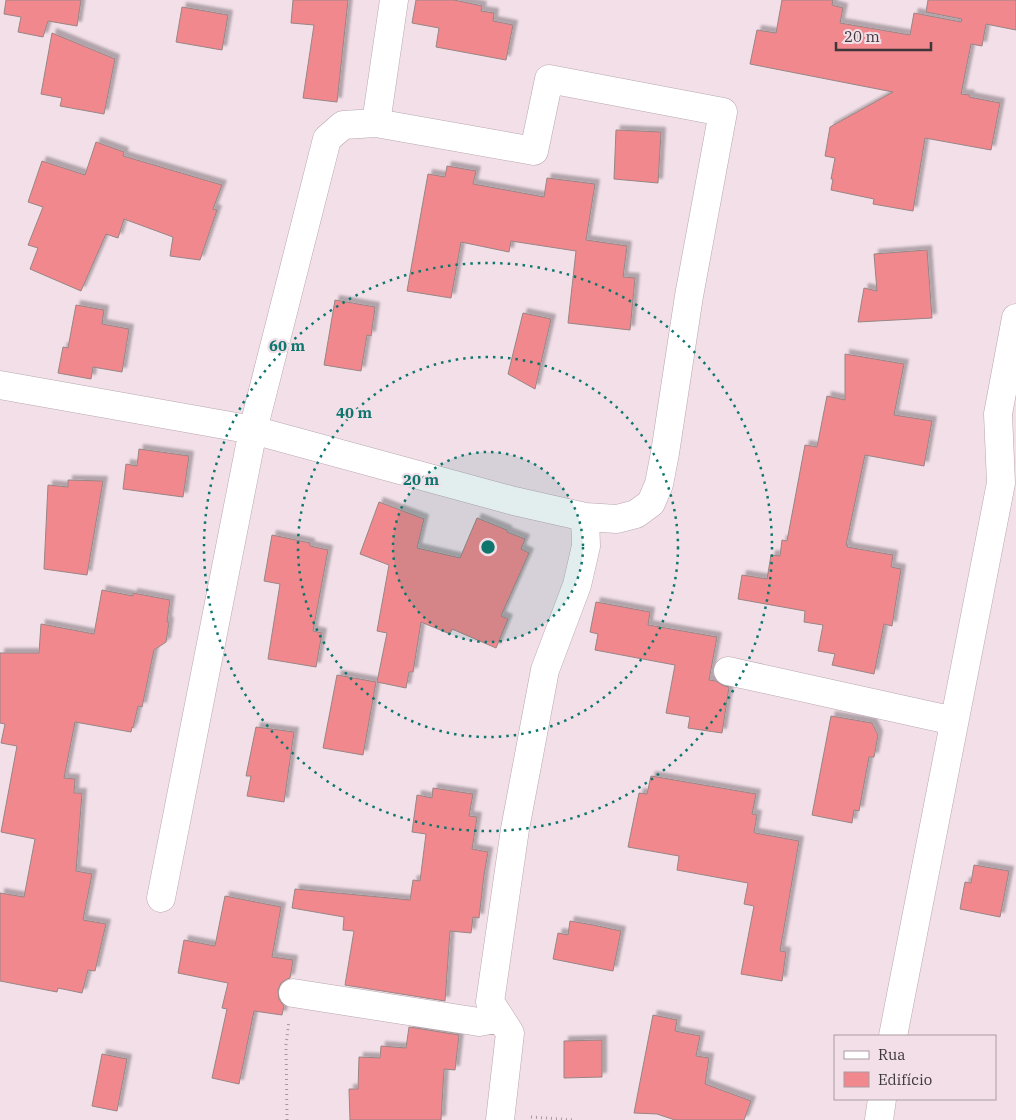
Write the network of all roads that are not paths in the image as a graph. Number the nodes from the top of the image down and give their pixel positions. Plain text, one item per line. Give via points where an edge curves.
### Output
1 (394, 0) edge
2 (376, 123) junction
3 (1016, 318) edge
4 (0, 385) edge
5 (253, 430) junction
6 (584, 517) junction
7 (728, 671) dead end
8 (954, 721) junction
9 (161, 898) dead end
10 (293, 993) road end
11 (500, 1018) junction
12 (893, 1035) edge
13 (882, 1100) edge
14 (500, 1118) edge
15 (879, 1120) edge

1 - 2 street
2 - 5 street via 343,125 327,139
2 - 6 street via 534,151 549,79 723,112 688,296 659,484 651,503 636,514 617,519
3 - 8 street via 998,414 1001,483
4 - 5 street
5 - 6 street
5 - 9 street
6 - 11 street via 584,556 577,585 545,670 515,829 490,1002
7 - 8 street
8 - 12 street
10 - 11 street via 479,1022
11 - 14 street via 510,1033
13 - 15 street

